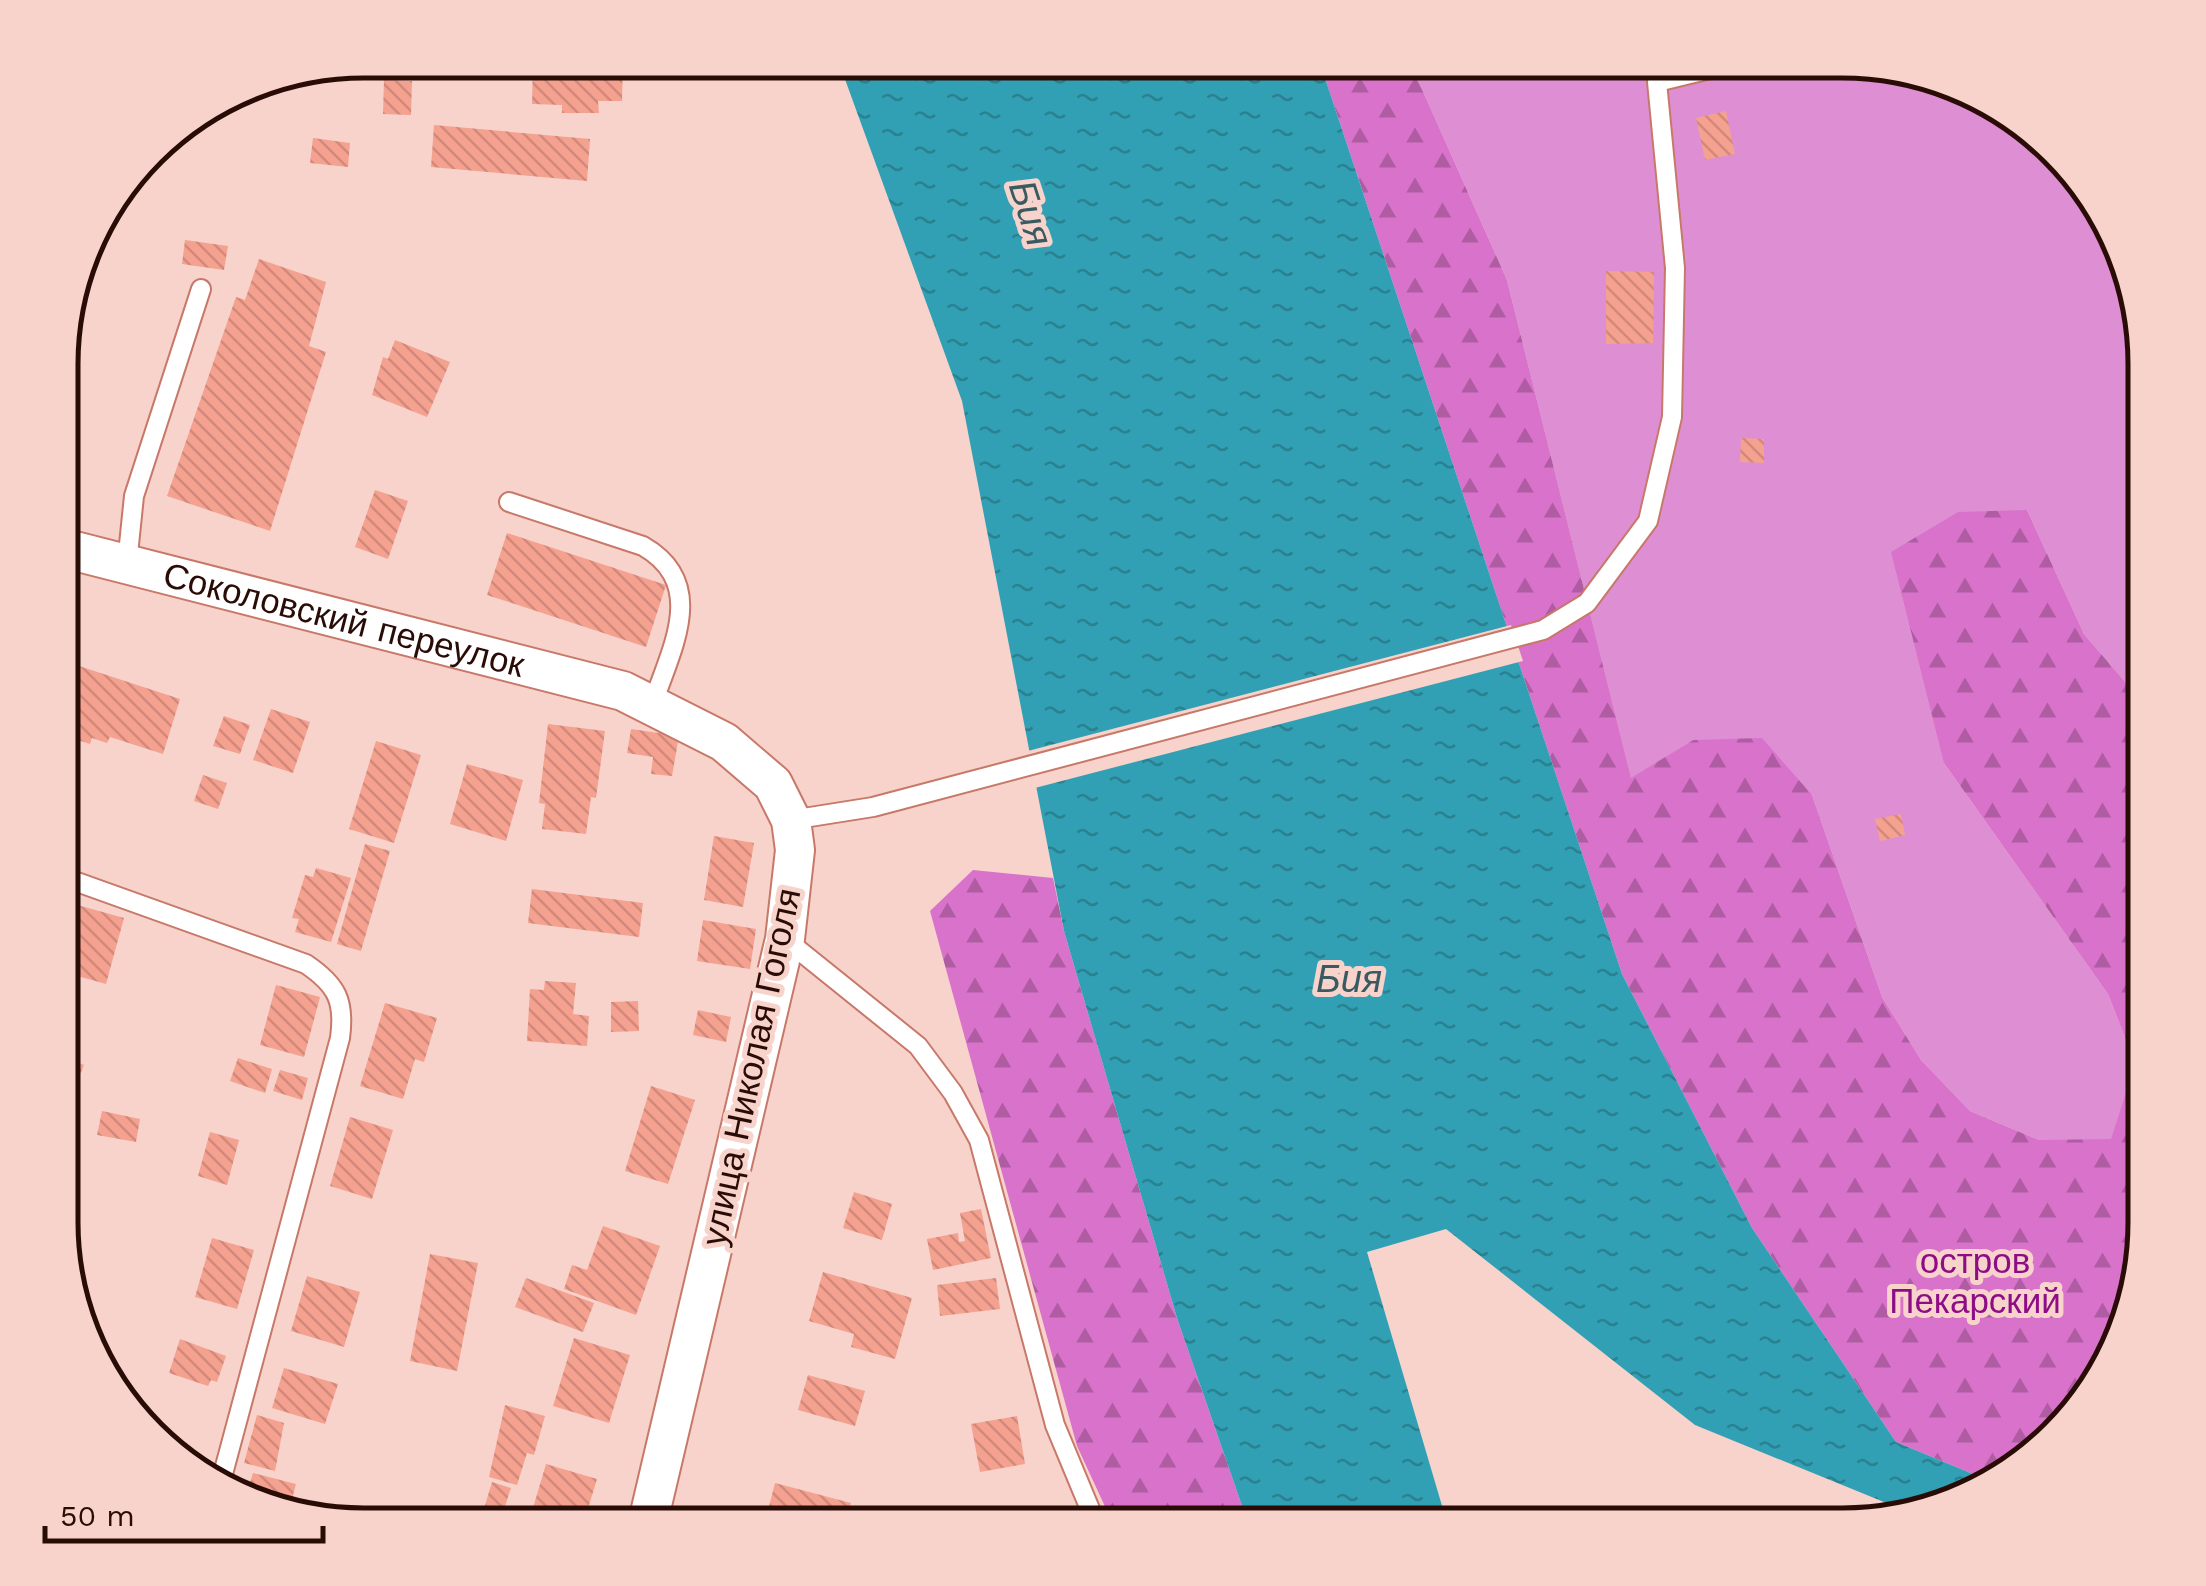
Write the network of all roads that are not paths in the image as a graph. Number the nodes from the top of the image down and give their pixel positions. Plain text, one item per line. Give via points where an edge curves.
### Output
1 (1673, 78) edge
2 (200, 289) dead end
3 (508, 502) dead end
4 (78, 552) edge
5 (127, 564) junction
6 (638, 699) junction
7 (791, 820) junction
8 (78, 884) edge
9 (785, 939) junction
10 (224, 1471) edge
11 (651, 1508) edge
12 (1089, 1508) edge

1 - 7 lane via 1656,82 1675,268 1672,417 1648,521 1587,604 1543,630 873,807
2 - 5 lane via 134,496
3 - 6 lane via 642,546 675,574 681,603
4 - 5 street, Соколовский переулок
5 - 6 street, Соколовский переулок
6 - 7 street, улица Николая Гоголя via 748,760 773,784
7 - 9 street, улица Николая Гоголя via 796,850
8 - 10 lane via 306,964 338,991 344,1010
9 - 11 street, улица Николая Гоголя
9 - 12 lane via 918,1046 979,1140 1055,1426

